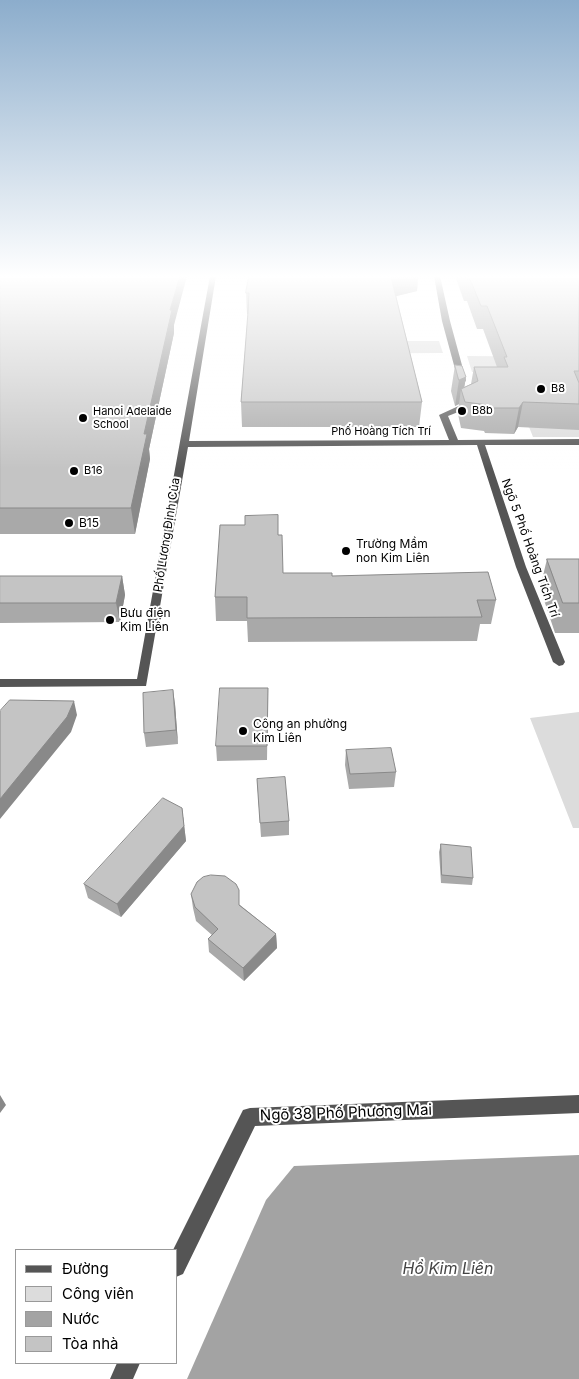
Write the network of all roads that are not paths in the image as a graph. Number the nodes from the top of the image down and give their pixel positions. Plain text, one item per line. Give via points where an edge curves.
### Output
1 (202, 340) edge
2 (451, 340) edge
3 (480, 442) junction
4 (579, 442) edge
5 (455, 443) junction
6 (183, 444) junction
7 (559, 662) dead end
8 (0, 683) edge
9 (579, 1104) edge
10 (178, 1263) edge
11 (128, 1364) edge
12 (121, 1379) edge

1 - 6 street, Phố Lương Định Của
2 - 5 street via 468,405 444,415
3 - 4 street, Phố Hoàng Tích Trí
3 - 5 street, Phố Hoàng Tích Trí
3 - 7 street, Ngõ 5 Phố Hoàng Tích Trí via 521,567
5 - 6 street, Phố Hoàng Tích Trí
6 - 8 street, Phố Lương Định Của via 142,683
9 - 10 street, Ngõ 38 Phố Phương Mai via 250,1118
11 - 12 street

